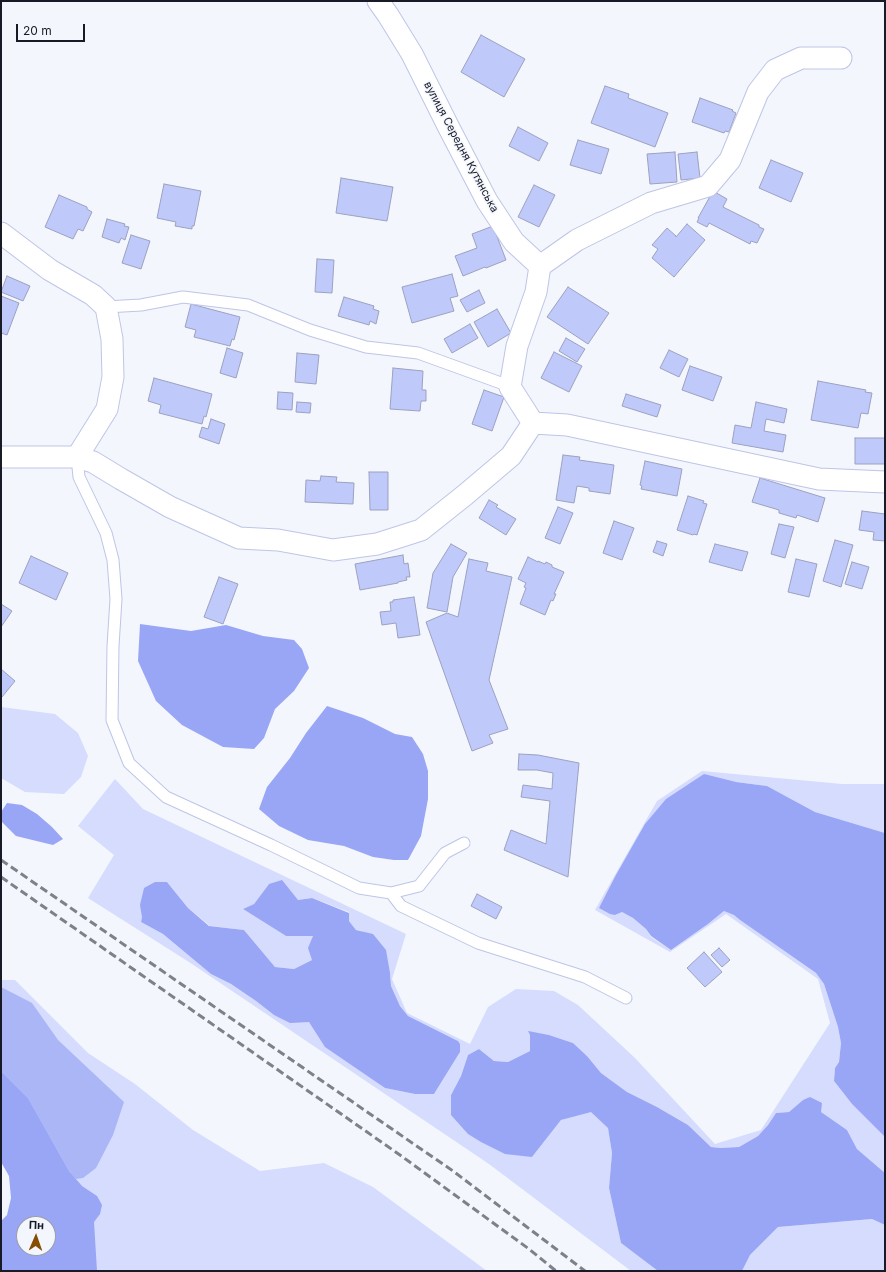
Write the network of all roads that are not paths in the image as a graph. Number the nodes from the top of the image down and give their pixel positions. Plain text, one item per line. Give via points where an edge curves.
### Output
1 (378, 1) edge
2 (841, 58) dead end
3 (1, 233) edge
4 (540, 266) junction
5 (106, 307) junction
6 (511, 387) junction
7 (533, 423) junction
8 (1, 457) edge
9 (77, 457) junction
10 (885, 482) edge
11 (464, 843) dead end
12 (392, 892) junction
13 (626, 998) dead end

1 - 4 street, вулиця Середня Кутянська via 412,54 487,201 514,242
2 - 4 street via 801,58 775,70 758,92 730,160 708,186 651,203 577,240
3 - 5 street via 50,270 93,295
4 - 6 street via 536,292 517,346
5 - 6 lane via 141,305 183,297 248,305 310,330 366,347 418,353
5 - 9 street via 112,339 113,377 107,409
6 - 7 street
7 - 9 street via 511,456 421,530 377,544 333,550 278,540 239,538 170,507 120,480 94,462
7 - 10 street via 568,425 819,479
8 - 9 street
9 - 12 lane via 80,477 106,533 113,560 116,599 112,720 129,763 166,796 359,888
11 - 12 lane via 445,853 419,886
12 - 13 lane via 401,906 478,944 585,977

